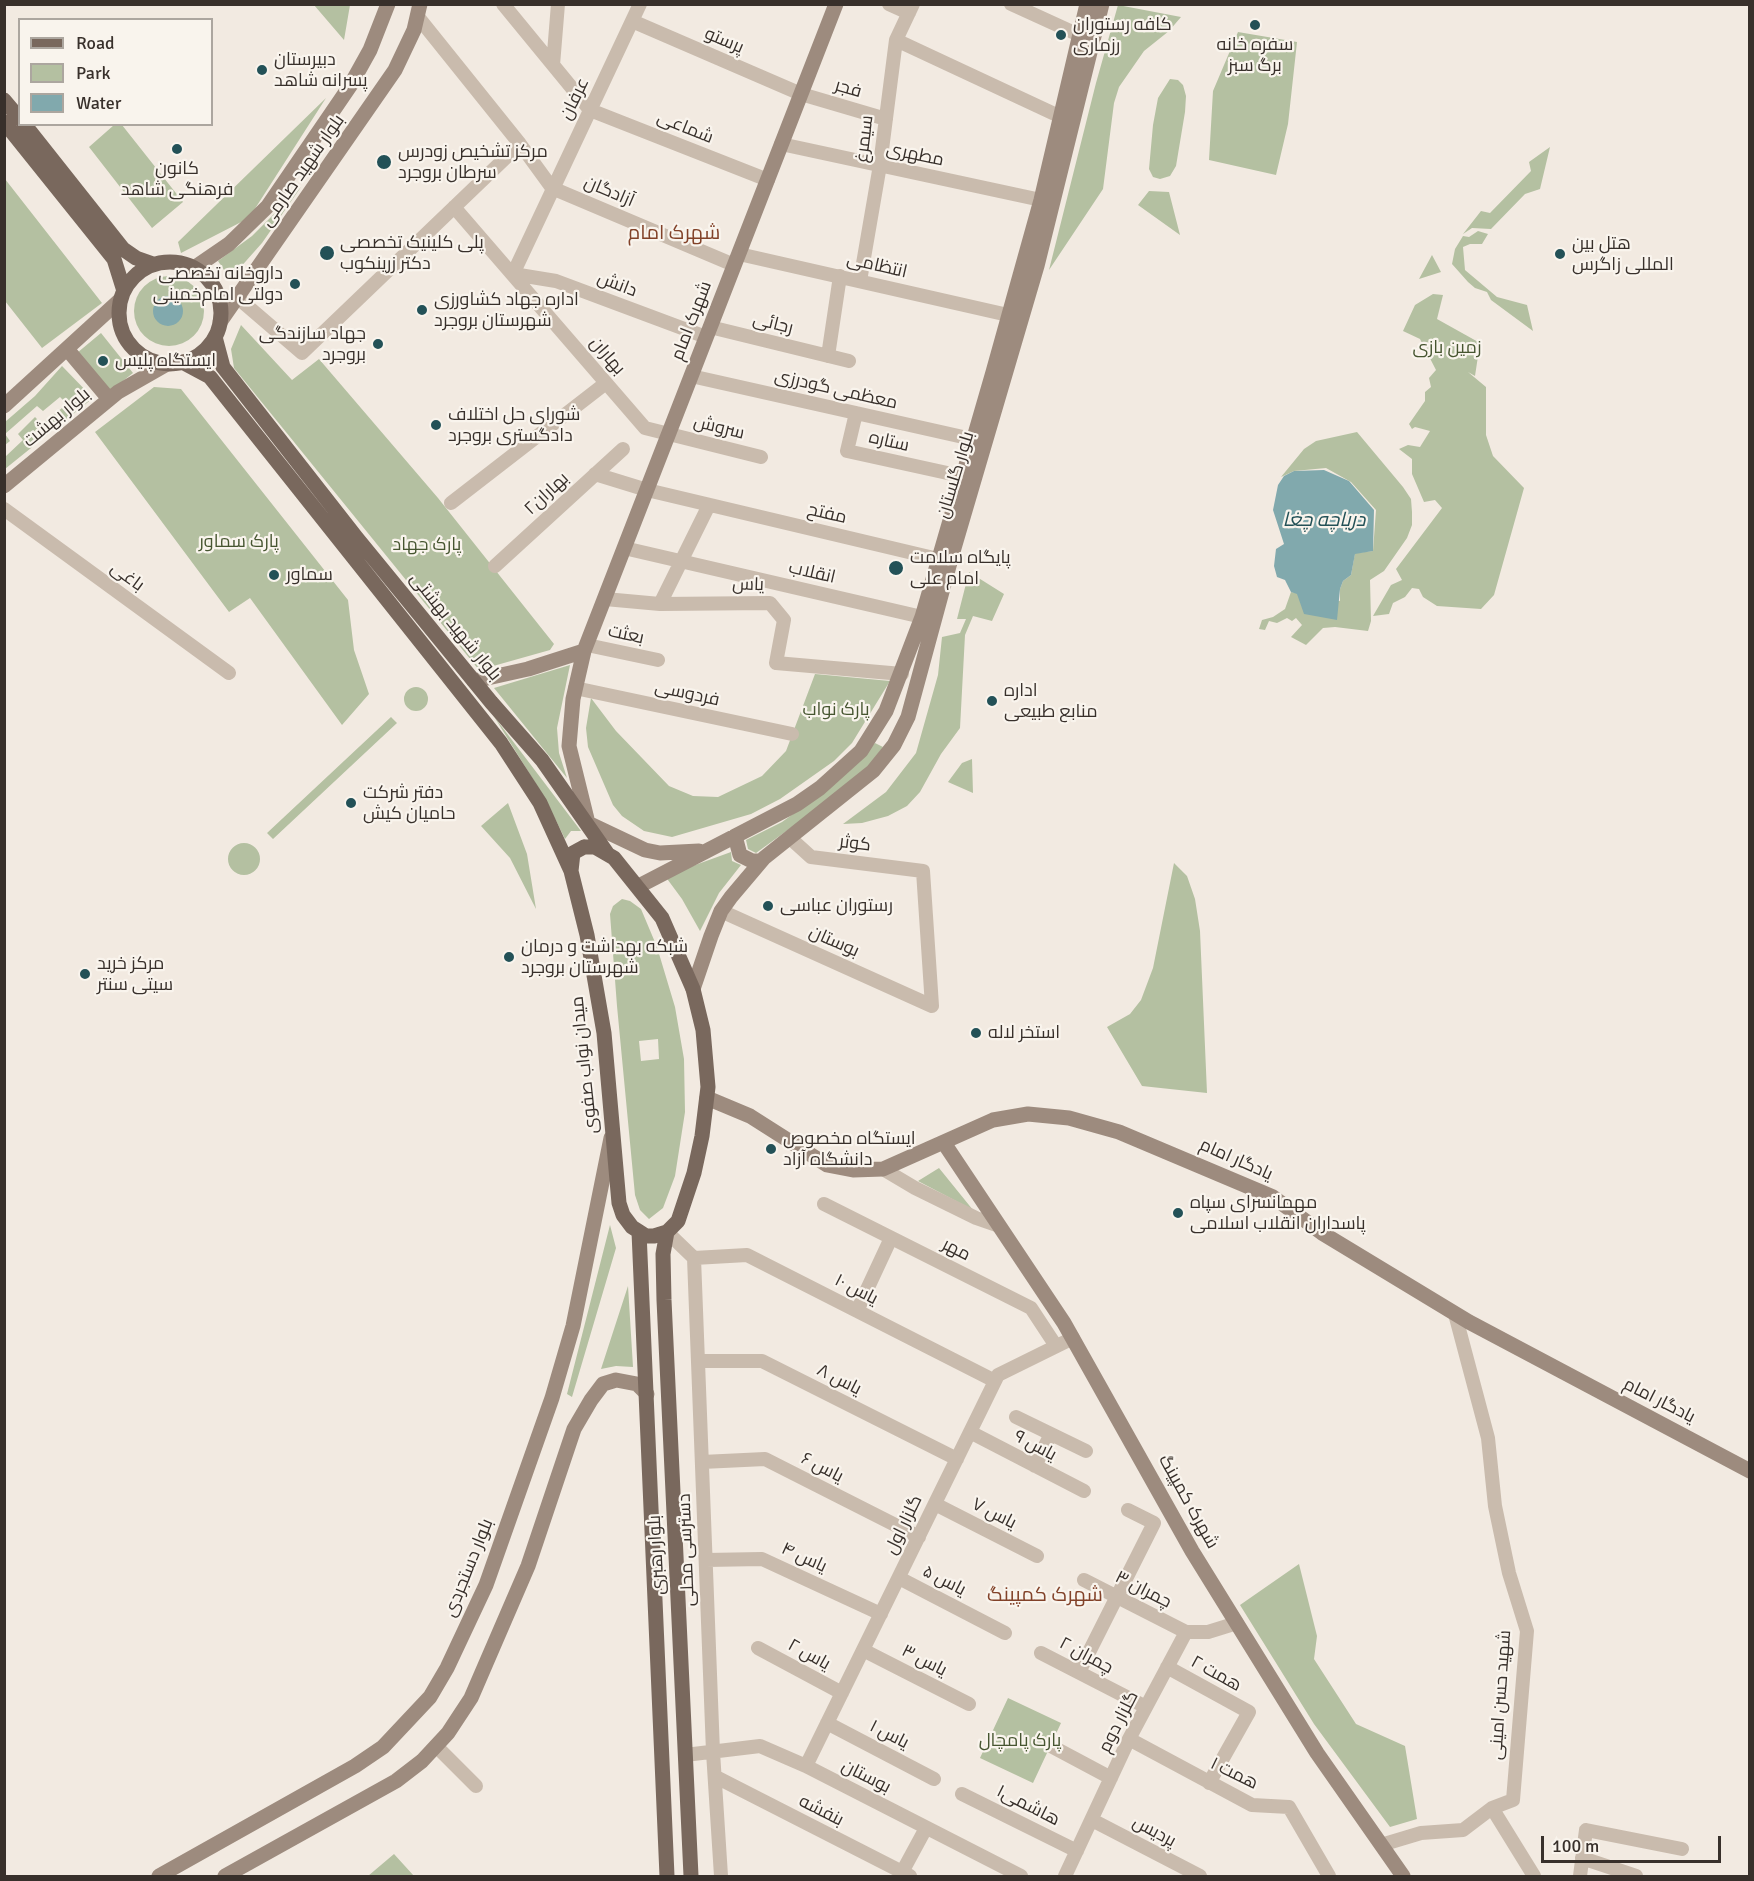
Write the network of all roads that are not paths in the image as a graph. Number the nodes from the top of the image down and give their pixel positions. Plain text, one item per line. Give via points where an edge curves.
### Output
1 (388, 4) edge
2 (503, 4) edge
3 (558, 4) edge
4 (640, 4) edge
5 (836, 4) edge
6 (889, 4) edge
7 (1011, 4) edge
8 (1087, 4) edge
9 (1102, 4) edge
10 (911, 9) edge
11 (419, 11) edge
12 (632, 21) junction
13 (1079, 35) junction
14 (896, 40) junction
15 (553, 65) junction
16 (801, 94) junction
17 (4, 100) edge
18 (590, 110) junction
19 (18, 117) edge
20 (1060, 117) junction
21 (886, 118) junction
22 (4, 122) edge
23 (26, 126) edge
24 (520, 144) junction
25 (781, 144) junction
26 (880, 165) junction
27 (768, 180) junction
28 (552, 188) junction
29 (1041, 200) junction
30 (454, 207) junction
31 (737, 260) junction
32 (153, 264) junction
33 (194, 268) junction
34 (513, 274) junction
35 (840, 276) junction
36 (860, 281) junction
37 (122, 295) junction
38 (238, 298) junction
39 (1008, 315) junction
40 (220, 322) junction
41 (708, 332) junction
42 (215, 337) junction
43 (68, 349) junction
44 (828, 356) junction
45 (182, 362) junction
46 (849, 362) dead end
47 (167, 364) junction
48 (692, 376) junction
49 (606, 382) junction
50 (109, 399) junction
51 (4, 406) edge
52 (856, 413) junction
53 (669, 434) junction
54 (972, 439) junction
55 (623, 449) dead end
56 (761, 457) dead end
57 (595, 474) junction
58 (960, 476) junction
59 (4, 486) edge
60 (647, 490) junction
61 (451, 503) dead end
62 (709, 505) junction
63 (4, 509) edge
64 (624, 548) junction
65 (938, 559) junction
66 (681, 561) junction
67 (495, 566) dead end
68 (605, 599) junction
69 (660, 604) junction
70 (922, 617) junction
71 (586, 648) junction
72 (658, 660) dead end
73 (229, 673) dead end
74 (902, 674) junction
75 (474, 681) junction
76 (575, 688) junction
77 (792, 734) dead end
78 (867, 741) junction
79 (888, 754) junction
80 (588, 823) junction
81 (735, 836) junction
82 (790, 838) junction
83 (706, 851) junction
84 (607, 853) junction
85 (761, 861) junction
86 (571, 871) junction
87 (639, 886) junction
88 (721, 911) junction
89 (693, 989) junction
90 (932, 1006) joint
91 (707, 1098) junction
92 (612, 1132) junction
93 (944, 1143) junction
94 (883, 1169) junction
95 (824, 1204) dead end
96 (999, 1226) junction
97 (639, 1232) junction
98 (667, 1232) junction
99 (891, 1238) junction
100 (694, 1258) junction
101 (857, 1311) junction
102 (1455, 1314) junction
103 (1073, 1338) junction
104 (1056, 1346) junction
105 (698, 1360) junction
106 (995, 1381) junction
107 (647, 1394) junction
108 (1016, 1418) dead end
109 (970, 1432) junction
110 (1051, 1434) junction
111 (1086, 1451) dead end
112 (957, 1459) junction
113 (702, 1462) junction
114 (1035, 1466) junction
115 (1749, 1471) edge
116 (1084, 1491) dead end
117 (935, 1504) junction
118 (1128, 1510) dead end
119 (919, 1537) junction
120 (1037, 1556) dead end
121 (706, 1560) junction
122 (898, 1578) junction
123 (1084, 1580) dead end
124 (1118, 1597) junction
125 (880, 1614) junction
126 (1237, 1623) junction
127 (1186, 1632) junction
128 (1005, 1633) dead end
129 (759, 1648) dead end
130 (863, 1650) junction
131 (1041, 1653) dead end
132 (1167, 1667) junction
133 (1079, 1672) junction
134 (842, 1694) junction
135 (969, 1704) dead end
136 (1146, 1707) junction
137 (827, 1724) junction
138 (1129, 1739) junction
139 (436, 1746) junction
140 (1051, 1746) dead end
141 (713, 1752) junction
142 (685, 1755) junction
143 (806, 1766) junction
144 (716, 1777) junction
145 (1111, 1778) junction
146 (934, 1779) dead end
147 (1209, 1783) junction
148 (476, 1785) dead end
149 (962, 1794) dead end
150 (1492, 1808) junction
151 (1092, 1820) junction
152 (926, 1828) junction
153 (1381, 1845) junction
154 (1682, 1849) dead end
155 (1077, 1851) junction
156 (1582, 1858) junction
157 (904, 1875) edge
158 (159, 1876) edge
159 (225, 1876) edge
160 (667, 1876) edge
161 (691, 1876) edge
162 (721, 1876) edge
163 (1021, 1876) edge
164 (1065, 1876) edge
165 (1200, 1876) edge
166 (1329, 1876) edge
167 (1403, 1876) edge
168 (1534, 1876) edge
169 (1580, 1876) edge
170 (1636, 1876) edge

1 - 33 main road, بلوار شهید صارمی via 377,35 350,86 268,207 229,244
2 - 15 street
3 - 15 street
4 - 12 street, عرفان
5 - 16 main road, شهرک امام
6 - 10 street
7 - 13 street
8 - 13 main road, بلوار گلستان
9 - 79 main road, بلوار گلستان via 1039,256 913,703
10 - 14 street, سیمرغ
11 - 24 street
11 - 38 main road, بلوار شهید صارمی via 407,50 395,70
12 - 16 street, پرستو
12 - 18 street, عرفان
13 - 20 main road, بلوار گلستان
14 - 20 street
14 - 21 street, سیمرغ
15 - 18 street
16 - 21 street, فجر
16 - 25 main road, شهرک امام
17 - 19 main road
18 - 27 street, شماعی
18 - 28 street, عرفان
20 - 29 main road, بلوار گلستان
21 - 26 street, سیمرغ
22 - 37 main road via 114,259
23 - 32 main road via 123,249
24 - 28 street
24 - 30 street
25 - 26 street, مطهری
25 - 27 main road, شهرک امام
26 - 29 street, مطهری
26 - 36 street, سیمرغ
27 - 31 main road, شهرک امام
28 - 31 street, آزادگان
28 - 34 street, عرفان
29 - 39 main road, بلوار گلستان
30 - 34 street, بهاران
30 - 38 street via 302,354
31 - 35 street, انتظامی
31 - 41 main road, شهرک امام
32 - 33 main road via 167,262
32 - 37 main road via 131,279
33 - 40 main road via 216,291
34 - 41 street, دانش via 556,281
34 - 49 street, بهاران
35 - 36 street, انتظامی
35 - 44 street
36 - 39 street, انتظامی
37 - 43 main road
37 - 47 main road via 120,325 129,342 142,356
38 - 40 main road, بلوار شهید صارمی
39 - 54 main road, بلوار گلستان
40 - 42 main road
41 - 44 street, رجائی
41 - 48 main road, شهرک امام
42 - 45 main road via 200,355
42 - 75 main road, بلوار شهید بهشتی via 223,367
43 - 50 main road
43 - 51 main road
44 - 46 street, رجائی
45 - 47 main road
45 - 86 main road, بلوار شهید بهشتی via 210,377 501,743 540,803
47 - 50 main road, بلوار بهشت
48 - 52 street, معظمی گودرزی
48 - 53 main road, شهرک امام
49 - 53 street, بهاران via 645,428
49 - 61 street
50 - 59 main road, بلوار بهشت
52 - 54 street, معظمی گودرزی
52 - 58 street, ستاره via 847,451
53 - 56 street, سروش
53 - 60 main road, شهرک امام
54 - 58 main road, بلوار گلستان
55 - 57 street, بهاران۲
57 - 60 street, مفتح
57 - 67 street, بهاران۲
58 - 65 main road, بلوار گلستان
60 - 62 street, مفتح
60 - 64 main road, شهرک امام
62 - 65 street, مفتح
62 - 66 street
63 - 73 street, باغی
64 - 66 street, انقلاب
64 - 68 main road, شهرک امام
65 - 70 main road, بلوار گلستان
66 - 69 street
66 - 70 street, انقلاب
68 - 69 street, یاس
68 - 71 main road, شهرک امام
69 - 74 street, یاس via 770,603 784,620 776,663
70 - 74 main road, بلوار گلستان
71 - 72 street, بعثت
71 - 75 main road
71 - 76 main road, شهرک امام
74 - 78 main road, بلوار گلستان
75 - 80 main road, بلوار شهید بهشتی via 542,760
76 - 77 street, فردوسی
76 - 80 main road, شهرک امام via 569,746
78 - 79 main road via 883,739
78 - 81 main road, بلوار گلستان via 848,766 820,788
79 - 82 main road, بلوار گلستان via 862,782
80 - 83 main road via 645,850
80 - 84 main road, بلوار شهید بهشتی
81 - 83 main road, بلوار گلستان
81 - 85 main road via 740,855
82 - 85 main road, بلوار گلستان
82 - 90 street, کوثر via 811,857 923,871
83 - 87 main road, بلوار گلستان
84 - 86 main road via 584,847 573,854
84 - 87 main road
85 - 88 main road, بلوار گلستان
86 - 92 main road, میدان نواب صفوی via 604,1033
87 - 89 main road via 670,933
88 - 89 main road, بلوار گلستان
88 - 90 street, بوستان
89 - 91 main road via 707,1057
91 - 94 main road, یادگار امام via 750,1116 827,1165 853,1170
91 - 98 main road via 687,1198 678,1221
92 - 97 main road, میدان نواب صفوی via 619,1203 623,1215
92 - 158 main road, بلوار دستجردی via 573,1326 552,1398 486,1585 430,1697 384,1747
93 - 94 main road, یادگار امام
93 - 96 main road, شهرک کمپینگ
93 - 102 main road, یادگار امام via 993,1120 1028,1114 1069,1118 1119,1132 1273,1197 1322,1233
94 - 96 street
95 - 99 street, مهر
96 - 103 main road, شهرک کمپینگ
97 - 98 main road via 654,1236
97 - 107 main road, بلوار رهبری
98 - 100 street
98 - 142 main road, بلوار رهبری via 663,1254 664,1300
99 - 101 street
99 - 104 street, مهر via 1031,1308
100 - 101 street, یاس ۱۰ via 747,1256
100 - 105 street, دسترسی محلی
101 - 106 street, یاس ۱۰
102 - 115 main road, یادگار امام
102 - 150 street, شهید حسن امینی via 1488,1438 1495,1506 1527,1631 1513,1800
103 - 104 street, گلزار اول
103 - 126 main road, شهرک کمپینگ via 1192,1551
104 - 106 street, گلزار اول via 998,1374
105 - 112 street, یاس ۸ via 762,1361
105 - 113 street, دسترسی محلی
106 - 109 street, گلزار اول
107 - 139 main road via 637,1384 616,1380 603,1384 591,1400 574,1429 528,1566 471,1698
107 - 160 main road, بلوار رهبری
108 - 110 street
109 - 112 street, گلزار اول
109 - 114 street, یاس ۹
110 - 111 street
110 - 114 street
112 - 117 street, گلزار اول
113 - 119 street, یاس ۶ via 765,1459
113 - 121 street, دسترسی محلی
114 - 116 street, یاس ۹
117 - 119 street, گلزار اول
117 - 120 street, یاس ۷
118 - 124 street via 1154,1523
119 - 122 street, گلزار اول
121 - 125 street, یاس ۴ via 762,1559
121 - 141 street, دسترسی محلی
122 - 125 street, گلزار اول
122 - 128 street, یاس ۵
123 - 124 street, چمران ۳
124 - 127 street, چمران ۳
124 - 133 street
125 - 130 street, گلزار اول
126 - 127 street via 1208,1632
126 - 153 main road, شهرک کمپینگ via 1317,1753
127 - 132 street, گلزار دوم
129 - 134 street, یاس ۲
130 - 134 street, گلزار اول
130 - 135 street, یاس ۳
131 - 133 street, چمران ۲
132 - 136 street, گلزار دوم
132 - 147 street, همت ۲ via 1249,1712
133 - 136 street, چمران ۲
134 - 137 street, گلزار اول
136 - 138 street, گلزار دوم
137 - 143 street, گلزار اول
137 - 146 street, یاس ۱
138 - 145 street, گلزار دوم
138 - 147 street, همت ۱
139 - 148 street
139 - 159 main road via 396,1781
140 - 145 street
141 - 142 street, بوستان
141 - 143 street, بوستان via 760,1746
141 - 144 street, دسترسی محلی
142 - 161 main road, بلوار رهبری
143 - 152 street, بوستان
144 - 157 street, بنفشه
144 - 162 street, دسترسی محلی
145 - 151 street, گلزار دوم
147 - 166 street, همت ۱ via 1252,1805 1289,1807
149 - 155 street, هاشمی۱
150 - 153 street, شهید حسن امینی via 1463,1830 1421,1833
150 - 168 street
151 - 155 street, گلزار دوم
151 - 165 street, پردیس
152 - 157 street
152 - 163 street, بوستان
153 - 167 main road, شهرک کمپینگ
154 - 156 street via 1586,1830
155 - 164 street, گلزار دوم
156 - 169 street
156 - 170 street

